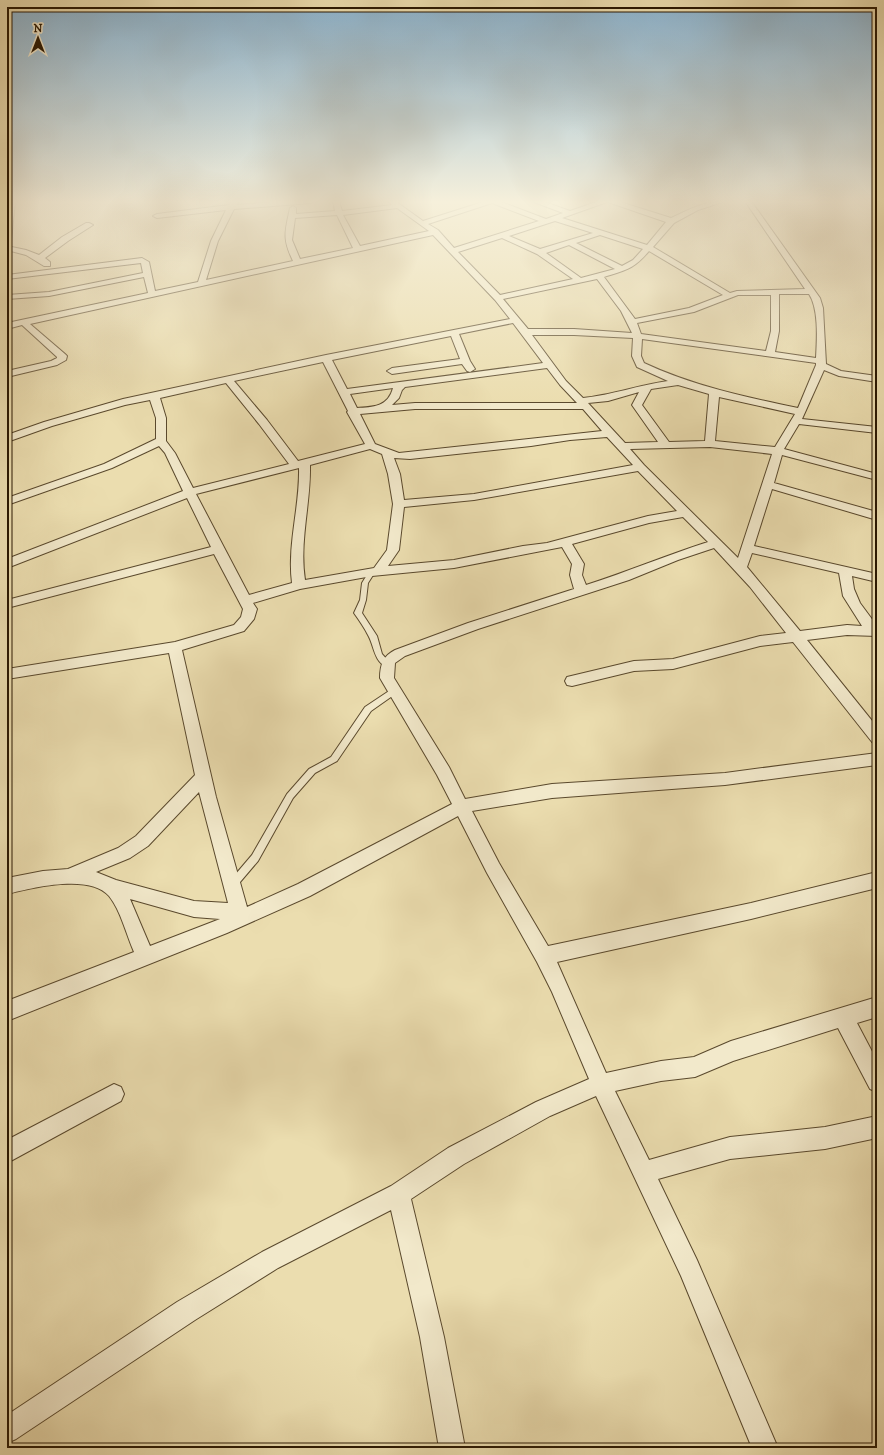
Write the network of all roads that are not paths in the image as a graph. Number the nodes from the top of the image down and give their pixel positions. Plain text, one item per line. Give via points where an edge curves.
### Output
1 (64, 269) edge
2 (147, 269) edge
3 (205, 269) edge
4 (268, 269) edge
5 (470, 269) edge
6 (564, 269) edge
7 (622, 269) edge
8 (684, 269) edge
9 (796, 269) edge
10 (54, 270) joint
11 (148, 274) junction
12 (7, 276) edge
13 (599, 276) junction
14 (579, 280) junction
15 (201, 284) junction
16 (812, 291) junction
17 (775, 292) junction
18 (152, 294) junction
19 (728, 295) junction
20 (7, 297) edge
21 (498, 298) junction
22 (516, 320) junction
23 (23, 322) junction
24 (631, 322) junction
25 (7, 326) edge
26 (454, 332) junction
27 (525, 332) junction
28 (638, 336) junction
29 (770, 354) junction
30 (326, 358) junction
31 (465, 361) junction
32 (821, 363) junction
33 (549, 365) junction
34 (392, 372) dead end
35 (7, 374) edge
36 (474, 375) junction
37 (877, 379) edge
38 (228, 380) junction
39 (679, 382) junction
40 (402, 384) junction
41 (647, 387) junction
42 (343, 392) junction
43 (714, 393) junction
44 (154, 396) junction
45 (583, 404) junction
46 (381, 409) junction
47 (352, 412) junction
48 (799, 417) junction
49 (877, 430) edge
50 (610, 434) junction
51 (7, 439) edge
52 (161, 441) junction
53 (665, 444) junction
54 (710, 444) junction
55 (371, 446) junction
56 (622, 446) junction
57 (778, 451) junction
58 (387, 452) junction
59 (300, 464) junction
60 (640, 467) junction
61 (877, 477) edge
62 (769, 485) junction
63 (191, 492) junction
64 (7, 502) edge
65 (399, 504) junction
66 (685, 513) junction
67 (877, 516) edge
68 (564, 542) junction
69 (716, 544) junction
70 (748, 548) junction
71 (218, 550) junction
72 (7, 564) edge
73 (741, 568) junction
74 (376, 571) junction
75 (845, 572) junction
76 (877, 578) edge
77 (299, 585) junction
78 (581, 591) junction
79 (246, 601) junction
80 (7, 604) edge
81 (874, 631) edge
82 (795, 636) junction
83 (175, 647) junction
84 (387, 664) junction
85 (7, 674) edge
86 (572, 681) dead end
87 (395, 690) junction
88 (877, 738) edge
89 (877, 759) edge
90 (204, 776) junction
91 (208, 797) junction
92 (180, 802) junction
93 (462, 806) junction
94 (70, 876) junction
95 (877, 880) edge
96 (7, 886) edge
97 (111, 886) junction
98 (232, 886) junction
99 (240, 915) junction
100 (544, 956) junction
101 (145, 957) junction
102 (877, 1007) edge
103 (7, 1011) edge
104 (843, 1017) junction
105 (877, 1082) edge
106 (601, 1084) junction
107 (114, 1094) dead end
108 (877, 1127) edge
109 (7, 1152) edge
110 (644, 1172) junction
111 (399, 1194) junction
112 (7, 1430) edge
113 (452, 1448) edge
114 (765, 1448) edge

1 - 10 street
2 - 11 street
3 - 15 street
4 - 15 street
5 - 21 street
6 - 14 street
7 - 13 street
8 - 19 street
9 - 16 street
10 - 12 street
11 - 18 street
11 - 20 street via 49,294
13 - 14 street
13 - 24 street via 612,291
14 - 21 street
15 - 18 street
16 - 17 street
16 - 32 street via 819,308
17 - 19 street
17 - 29 street via 775,330
18 - 23 street
19 - 24 street via 691,310
21 - 22 street
22 - 26 street
22 - 27 street
23 - 25 street
23 - 35 street via 62,356 61,360
24 - 28 street
26 - 30 street
26 - 31 street
27 - 28 street
27 - 33 street
28 - 29 street
28 - 39 street via 635,355 640,365
29 - 32 street
30 - 38 street
30 - 42 street
31 - 34 street
31 - 36 street
32 - 37 street via 839,373
32 - 48 street
33 - 36 street
33 - 45 street
36 - 40 street
38 - 44 street via 208,382
38 - 59 street
39 - 41 street
39 - 43 street
40 - 42 street
40 - 46 street via 397,389 396,396
41 - 45 street
41 - 53 street via 637,405
42 - 47 street
43 - 48 street
43 - 54 street
44 - 51 street via 108,406
44 - 52 street via 163,424
45 - 46 street via 414,406
45 - 50 street
46 - 47 street
47 - 55 street
48 - 49 street
48 - 57 street
50 - 56 street
50 - 58 street via 410,456 398,456
52 - 63 street via 170,452
52 - 64 street via 108,466
53 - 54 street
53 - 56 street
54 - 57 street
55 - 58 street
55 - 59 street
56 - 60 street
57 - 61 street
57 - 62 street
58 - 65 street
59 - 63 street
59 - 77 street via 306,478 295,562
60 - 65 street via 474,497
60 - 66 street
62 - 67 street
62 - 70 street
63 - 71 street
63 - 72 street
65 - 74 street via 393,550
66 - 68 street
66 - 69 street
68 - 74 street via 454,564
68 - 78 street via 578,564 576,575
69 - 73 street
69 - 78 street
70 - 73 street
70 - 75 street
71 - 79 street
71 - 80 street
73 - 82 street
74 - 77 street
74 - 84 lane via 365,583 358,614 373,636 379,655
75 - 76 street
75 - 81 street via 845,584 853,603
77 - 79 street
78 - 84 street via 400,653
79 - 83 street via 250,610 247,619 239,628
81 - 82 street via 847,630
82 - 86 street via 760,641 673,664 634,666
82 - 88 street
83 - 85 street
83 - 90 street
84 - 87 street via 387,678
87 - 93 street
87 - 98 lane via 368,709 334,759 312,771 290,796 254,858
89 - 93 street via 725,779 552,791
90 - 91 street
90 - 92 street
91 - 92 street
91 - 98 street
92 - 94 street via 142,841 124,853
93 - 99 street via 304,890
93 - 100 street via 493,868
94 - 96 street
94 - 97 street via 95,879
95 - 100 street
97 - 99 street via 194,909
97 - 101 street via 120,897
98 - 99 street
99 - 101 street via 221,927
100 - 106 street
101 - 103 street
102 - 104 street
104 - 105 street
104 - 106 street via 731,1051 694,1067
106 - 110 street
106 - 111 street via 543,1109 456,1156
107 - 109 street
108 - 110 street via 825,1138 730,1148
110 - 114 street via 689,1268
111 - 112 street via 270,1260 186,1311
111 - 113 street via 432,1337

